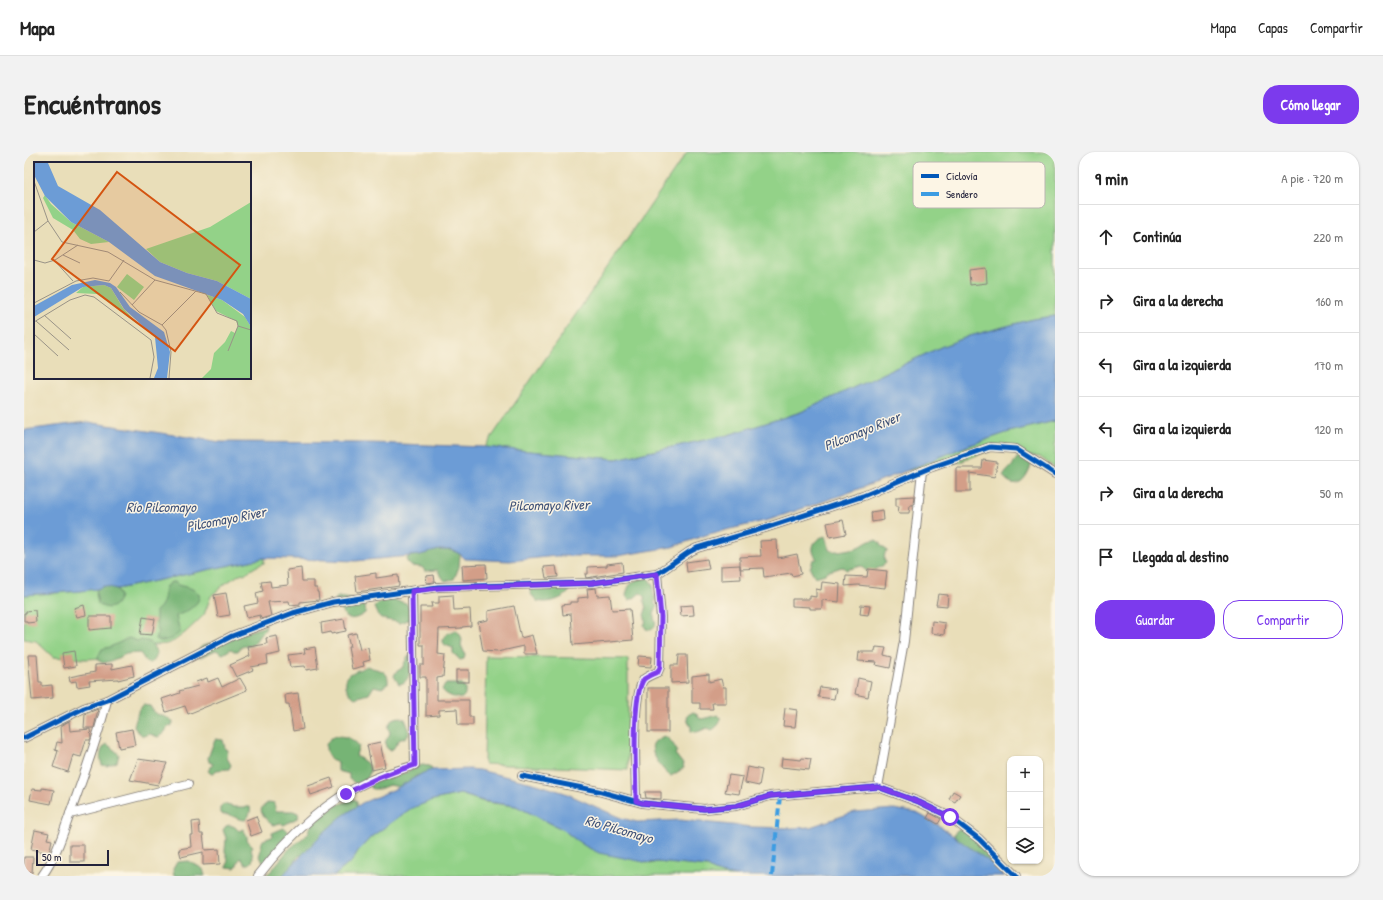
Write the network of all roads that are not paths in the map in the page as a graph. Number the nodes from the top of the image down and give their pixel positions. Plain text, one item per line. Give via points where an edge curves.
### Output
1 (922, 471) junction
2 (1055, 474) edge
3 (657, 574) junction
4 (412, 591) junction
5 (107, 700) junction
6 (24, 738) edge
7 (522, 776) dead end
8 (188, 784) dead end
9 (878, 787) junction
10 (636, 801) junction
11 (70, 814) junction
12 (42, 876) edge
13 (258, 876) edge
14 (1016, 876) edge

1 - 2 street via 990,447 1016,449
1 - 3 street via 863,496 697,548
1 - 9 street via 904,641
3 - 4 street via 592,583
3 - 10 street via 661,617 660,667 658,672 644,680 639,691 635,728
4 - 5 street via 333,602 294,613 232,636
4 - 13 street via 415,765 368,781 319,812 294,834
5 - 6 street via 84,708
5 - 11 street via 102,722
7 - 10 street
8 - 11 street
9 - 10 street via 770,796 736,806 704,809
9 - 14 street via 950,817 979,839
11 - 12 street via 58,846

